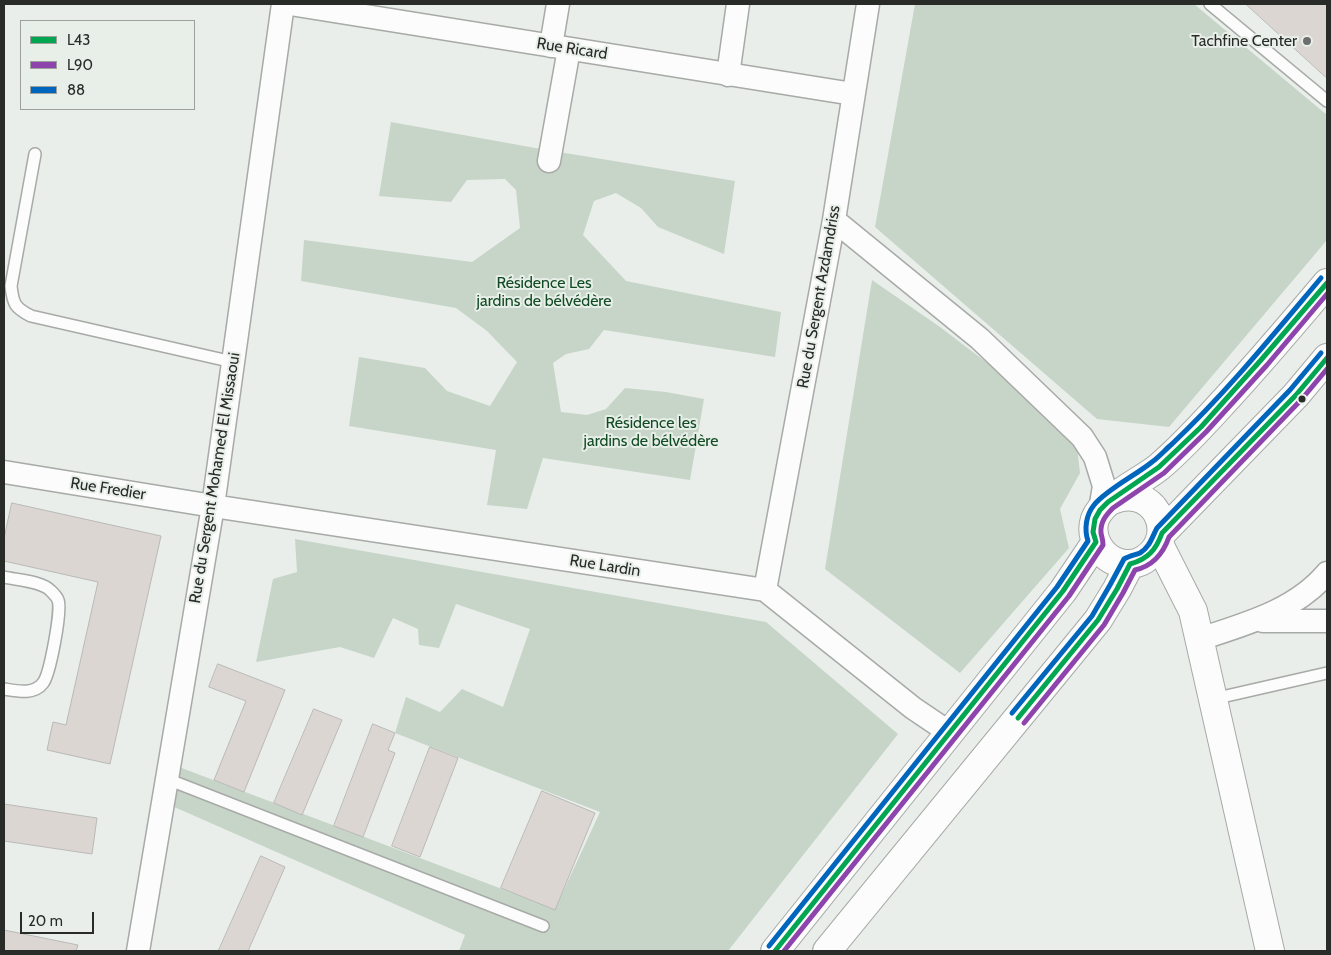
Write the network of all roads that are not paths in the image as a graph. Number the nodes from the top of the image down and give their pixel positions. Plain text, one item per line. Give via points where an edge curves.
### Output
1 (283, 4) edge
2 (290, 4) edge
3 (558, 4) edge
4 (738, 4) edge
5 (868, 4) edge
6 (1210, 4) edge
7 (560, 48) junction
8 (728, 75) junction
9 (853, 94) junction
10 (1327, 101) edge
11 (35, 154) dead end
12 (549, 162) dead end
13 (834, 220) junction
14 (1327, 283) edge
15 (1327, 358) edge
16 (233, 362) junction
17 (4, 472) edge
18 (213, 506) junction
19 (1104, 506) junction
20 (1160, 538) junction
21 (1096, 542) junction
22 (1134, 563) junction
23 (1327, 573) edge
24 (4, 577) edge
25 (765, 590) junction
26 (1193, 611) junction
27 (1257, 621) junction
28 (1327, 621) edge
29 (1200, 639) junction
30 (1327, 673) edge
31 (4, 689) edge
32 (1213, 699) junction
33 (950, 733) junction
34 (167, 779) junction
35 (543, 926) dead end
36 (138, 951) edge
37 (775, 951) edge
38 (826, 951) edge
39 (1270, 951) edge

1 - 16 street, Rue du Sergent Mohamed El Missaoui
2 - 7 street, Rue Ricard
3 - 7 street
4 - 8 street
5 - 9 street, Rue du Sergent Azdamdriss
6 - 10 lane
7 - 8 street, Rue Ricard
7 - 12 street
8 - 9 street, Rue Ricard
9 - 13 street, Rue du Sergent Azdamdriss
11 - 16 lane via 11,286 12,299 19,310 31,316
13 - 19 street via 980,339 1082,437 1095,457 1104,486
13 - 25 street, Rue du Sergent Azdamdriss
14 - 19 main road via 1201,427 1159,467
15 - 20 main road
16 - 18 street, Rue du Sergent Mohamed El Missaoui
17 - 18 street, Rue Fredier
18 - 25 street, Rue Lardin
18 - 34 street, Rue du Sergent Mohamed El Missaoui
19 - 20 main road via 1117,497 1136,496 1145,500 1158,514
19 - 21 main road via 1095,519 1093,532
20 - 22 main road via 1153,552
20 - 26 main road
21 - 22 main road via 1109,558 1119,563
21 - 33 main road via 1062,591
22 - 26 main road
22 - 38 main road via 1098,620
23 - 27 street via 1291,604
24 - 31 lane via 50,589 58,600 59,614 49,671 43,683 32,690 19,692
25 - 33 street, Rue Lardin via 913,708
26 - 29 main road
27 - 28 street
27 - 29 street
29 - 32 main road
30 - 32 lane
32 - 39 main road
33 - 37 main road
34 - 35 lane
34 - 36 street, Rue du Sergent Mohamed El Missaoui

